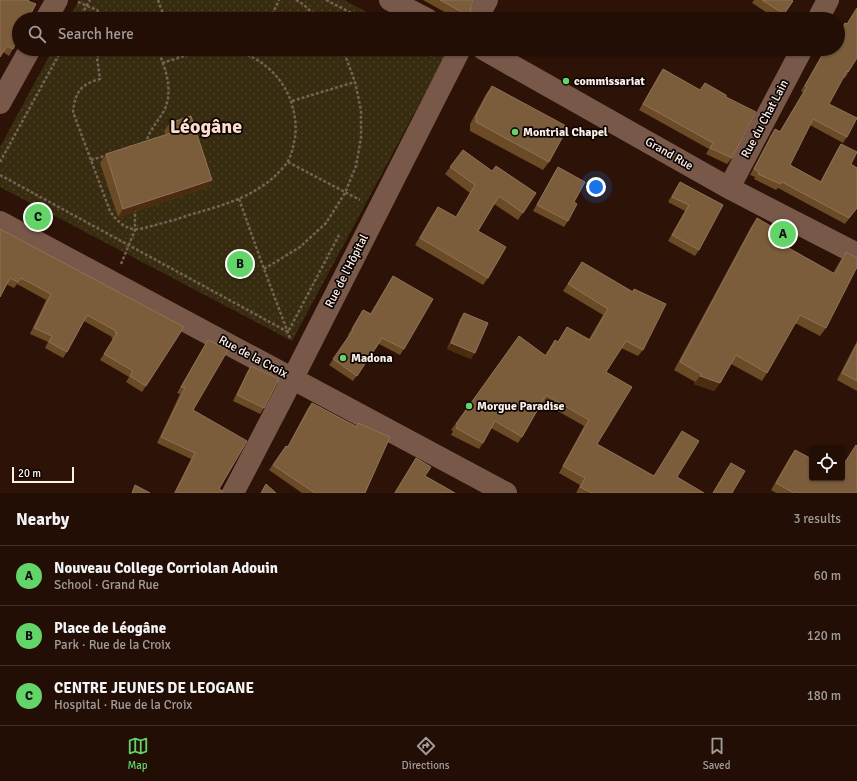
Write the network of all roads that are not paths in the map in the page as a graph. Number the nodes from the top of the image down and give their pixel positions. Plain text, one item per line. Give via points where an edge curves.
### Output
1 (56, 0) edge
2 (390, 0) edge
3 (487, 0) edge
4 (828, 0) edge
5 (50, 12) edge
6 (413, 12) edge
7 (481, 12) edge
8 (822, 12) edge
9 (26, 56) edge
10 (456, 56) edge
11 (495, 56) edge
12 (798, 56) edge
13 (0, 103) edge
14 (728, 188) junction
15 (0, 222) edge
16 (857, 254) edge
17 (295, 373) junction
18 (233, 493) edge
19 (506, 493) edge

1 - 5 street
2 - 6 street
3 - 7 street
4 - 8 street
9 - 13 street
10 - 17 street, Rue de l'Hôpital
11 - 14 street, Grand Rue
12 - 14 street, Rue du Chat Lain
14 - 16 street, Grand Rue
15 - 17 street, Rue de la Croix via 112,282
17 - 18 street, Rue de l'Hôpital
17 - 19 street, Rue de la Croix

